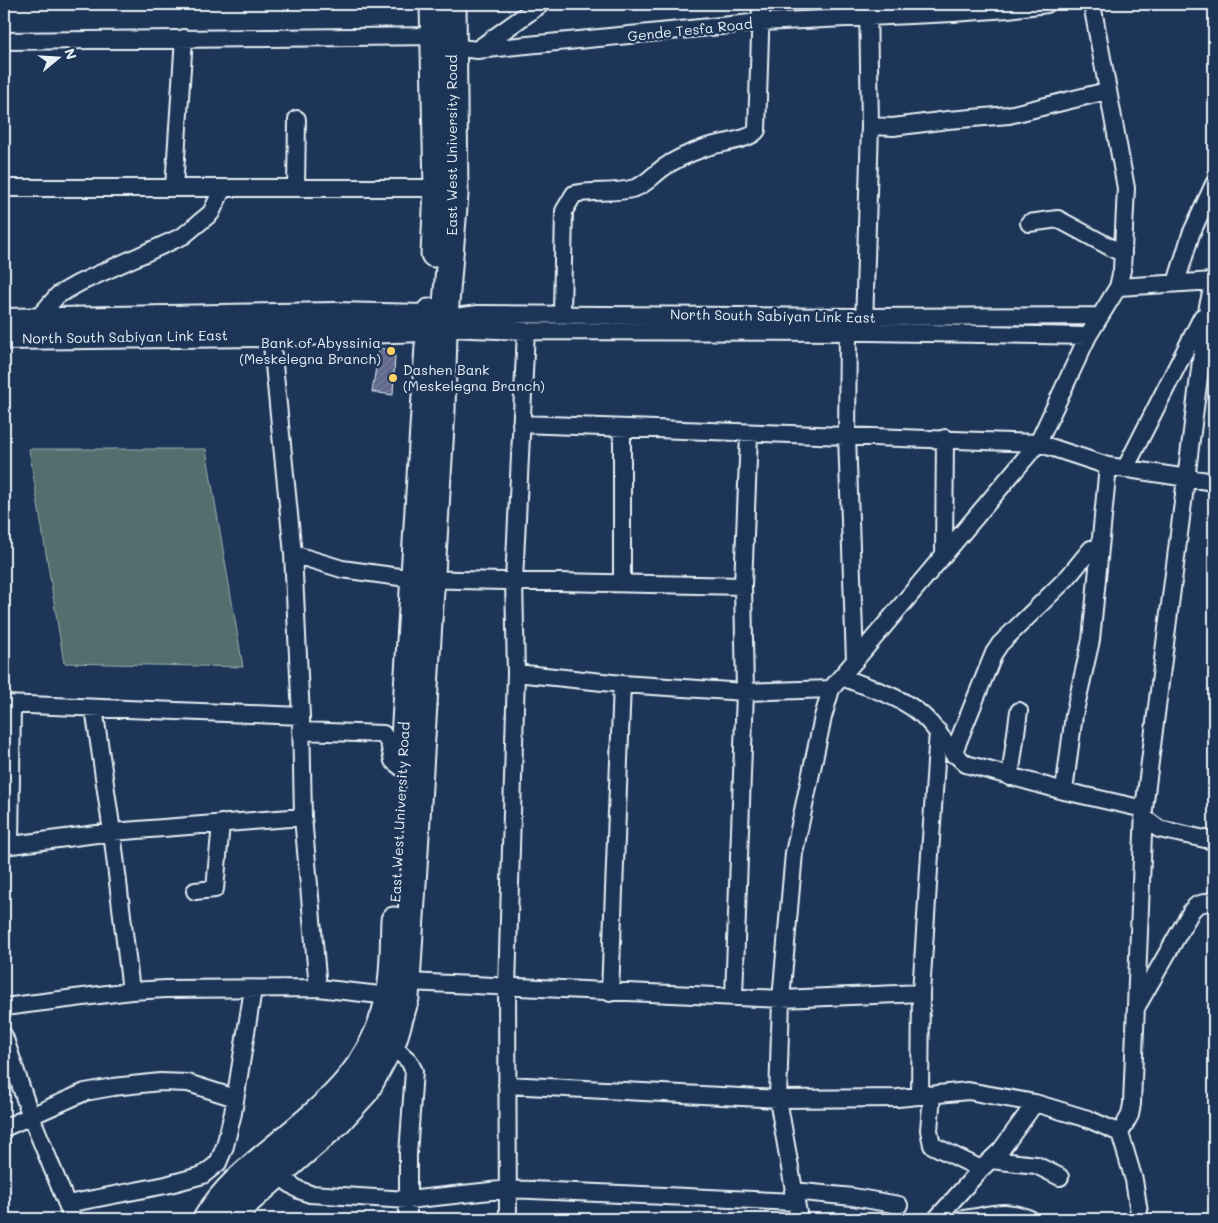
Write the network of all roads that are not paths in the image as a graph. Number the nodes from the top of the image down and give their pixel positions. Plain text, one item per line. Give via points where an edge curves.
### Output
1 (433, 4) edge
2 (453, 4) edge
3 (541, 4) edge
4 (761, 4) edge
5 (1047, 4) edge
6 (1092, 4) edge
7 (868, 10) edge
8 (761, 22) junction
9 (184, 38) junction
10 (4, 41) edge
11 (443, 42) junction
12 (477, 50) junction
13 (1107, 91) junction
14 (297, 119) dead end
15 (870, 126) junction
16 (1214, 184) edge
17 (174, 187) junction
18 (4, 188) edge
19 (296, 188) junction
20 (437, 188) junction
21 (222, 190) junction
22 (1029, 223) dead end
23 (1123, 254) junction
24 (1214, 281) edge
25 (1176, 283) junction
26 (1118, 287) junction
27 (1208, 306) junction
28 (562, 314) junction
29 (1098, 316) junction
30 (4, 320) edge
31 (36, 320) junction
32 (436, 323) junction
33 (859, 327) junction
34 (526, 331) junction
35 (271, 335) junction
36 (1088, 336) junction
37 (4, 338) edge
38 (521, 424) junction
39 (622, 428) junction
40 (749, 434) junction
41 (847, 436) junction
42 (945, 438) junction
43 (1038, 443) junction
44 (1108, 466) junction
45 (1125, 469) junction
46 (1186, 477) junction
47 (1214, 482) edge
48 (292, 554) junction
49 (944, 554) junction
50 (1099, 559) junction
51 (423, 580) junction
52 (514, 581) junction
53 (622, 583) junction
54 (743, 586) junction
55 (855, 661) junction
56 (516, 673) junction
57 (837, 683) junction
58 (622, 684) junction
59 (744, 692) junction
60 (8, 704) edge
61 (94, 708) junction
62 (1019, 711) dead end
63 (301, 723) junction
64 (938, 731) junction
65 (953, 754) junction
66 (402, 768) junction
67 (1010, 777) junction
68 (1064, 791) junction
69 (1144, 813) junction
70 (303, 817) junction
71 (221, 823) junction
72 (112, 832) junction
73 (1214, 841) edge
74 (7, 845) edge
75 (195, 891) dead end
76 (1214, 900) edge
77 (318, 988) junction
78 (507, 988) junction
79 (253, 989) junction
80 (131, 991) junction
81 (401, 992) junction
82 (610, 992) junction
83 (921, 993) junction
84 (734, 996) junction
85 (781, 999) junction
86 (4, 1007) edge
87 (1135, 1010) junction
88 (4, 1036) edge
89 (391, 1045) junction
90 (507, 1085) junction
91 (926, 1096) junction
92 (235, 1098) junction
93 (778, 1099) junction
94 (1035, 1103) junction
95 (30, 1114) junction
96 (4, 1128) edge
97 (1120, 1133) junction
98 (986, 1164) junction
99 (277, 1175) junction
100 (1060, 1177) dead end
101 (509, 1189) junction
102 (794, 1197) junction
103 (408, 1200) junction
104 (899, 1205) dead end
105 (70, 1212) edge
106 (939, 1217) edge
107 (206, 1219) edge
108 (232, 1219) edge
109 (408, 1219) edge
110 (508, 1219) edge
111 (799, 1219) edge
112 (959, 1219) edge
113 (963, 1219) edge
114 (1030, 1219) edge
115 (1140, 1219) edge

1 - 11 main road, East West University Road
2 - 11 main road, East West University Road
3 - 12 street
4 - 8 street
5 - 7 street, Gende Tesfa Road via 1008,10
6 - 13 street
7 - 8 street, Gende Tesfa Road
7 - 15 street
8 - 12 street, Gende Tesfa Road
8 - 28 street via 757,130 754,135 719,142 690,153 634,188 583,192 574,194 570,199 564,212
9 - 10 street, Gende Tesfa Road
9 - 11 street, Gende Tesfa Road
9 - 17 street
11 - 12 street, Gende Tesfa Road
11 - 20 main road, East West University Road
11 - 32 main road, East West University Road via 455,195
13 - 15 street via 1009,115 893,128
13 - 23 street via 1126,188
14 - 19 street
15 - 33 street
16 - 25 street via 1191,234
17 - 18 street
17 - 21 street
19 - 20 street
19 - 21 street
20 - 32 main road, East West University Road
21 - 31 street via 211,213 183,236 79,283 58,295
22 - 23 street via 1058,219
23 - 26 street
24 - 25 street
24 - 27 street
25 - 26 street
26 - 29 street
27 - 45 street
27 - 46 street
28 - 32 street, North South Sabiyan Link East via 478,314
28 - 33 street, North South Sabiyan Link East
29 - 33 street, North South Sabiyan Link East
29 - 36 street
30 - 31 main road, North South Sabiyan Link East
31 - 32 main road, North South Sabiyan Link East via 335,314
32 - 34 street, North South Sabiyan Link East
32 - 35 main road, North South Sabiyan Link East
32 - 51 main road, East West University Road via 442,410
33 - 34 street, North South Sabiyan Link East
33 - 36 street, North South Sabiyan Link East
33 - 41 street
34 - 38 street
35 - 37 main road, North South Sabiyan Link East
35 - 48 street
36 - 43 street
38 - 39 street
38 - 52 street
39 - 40 street
39 - 53 street
40 - 41 street
40 - 54 street
41 - 42 street
41 - 55 street
42 - 43 street
42 - 49 street
43 - 44 street
43 - 49 street
44 - 45 street
44 - 50 street
45 - 46 street
46 - 47 street
46 - 69 street
48 - 51 street via 342,569
48 - 63 street
49 - 55 street
50 - 65 street via 1091,549 1000,644
50 - 68 street via 1091,640 1074,715
51 - 52 street
51 - 66 main road, East West University Road
51 - 81 main road, East West University Road
52 - 53 street
52 - 56 street
53 - 54 street
54 - 59 street
55 - 57 street
56 - 58 street
56 - 78 street
57 - 59 street
57 - 64 street via 908,704
57 - 85 street via 823,717 794,853
58 - 59 street
58 - 82 street
59 - 84 street
60 - 61 street
60 - 74 street
61 - 63 street
61 - 72 street
62 - 67 street
63 - 66 street via 383,734 389,743 392,760
63 - 70 street
64 - 65 street
64 - 83 street
65 - 67 street via 966,764
66 - 81 main road, East West University Road
67 - 68 street
68 - 69 street
69 - 73 street via 1159,830
69 - 87 street
70 - 71 street
70 - 77 street
71 - 72 street
71 - 75 street via 215,889
72 - 74 street
72 - 80 street
76 - 87 street via 1192,910
77 - 79 street
77 - 81 street
78 - 81 street
78 - 82 street
78 - 90 street
79 - 80 street
79 - 92 street
80 - 86 street
81 - 89 main road, East West University Road
81 - 107 main road, East West University Road via 382,1017 362,1064 343,1088 222,1194
82 - 84 street
83 - 85 street
83 - 91 street
84 - 85 street
85 - 93 street
87 - 97 street via 1132,1104
88 - 95 street
89 - 99 main road, East West University Road via 366,1091 336,1124
89 - 103 street via 409,1061 414,1071
90 - 93 street
90 - 101 street
91 - 93 street
91 - 94 street via 968,1091
91 - 98 street via 932,1145
92 - 95 street via 188,1084 160,1082 85,1092
92 - 105 street via 218,1163 203,1175
93 - 102 street
94 - 97 street via 1088,1119
94 - 98 street
95 - 96 street
95 - 105 street
97 - 115 street via 1134,1180
98 - 100 street via 1036,1165
98 - 106 street
99 - 103 street via 310,1194
99 - 108 main road, East West University Road
101 - 102 street
101 - 103 street
101 - 110 street
102 - 104 street via 853,1197
102 - 111 street
103 - 109 street
106 - 112 street
113 - 114 street via 1004,1212 1014,1212

